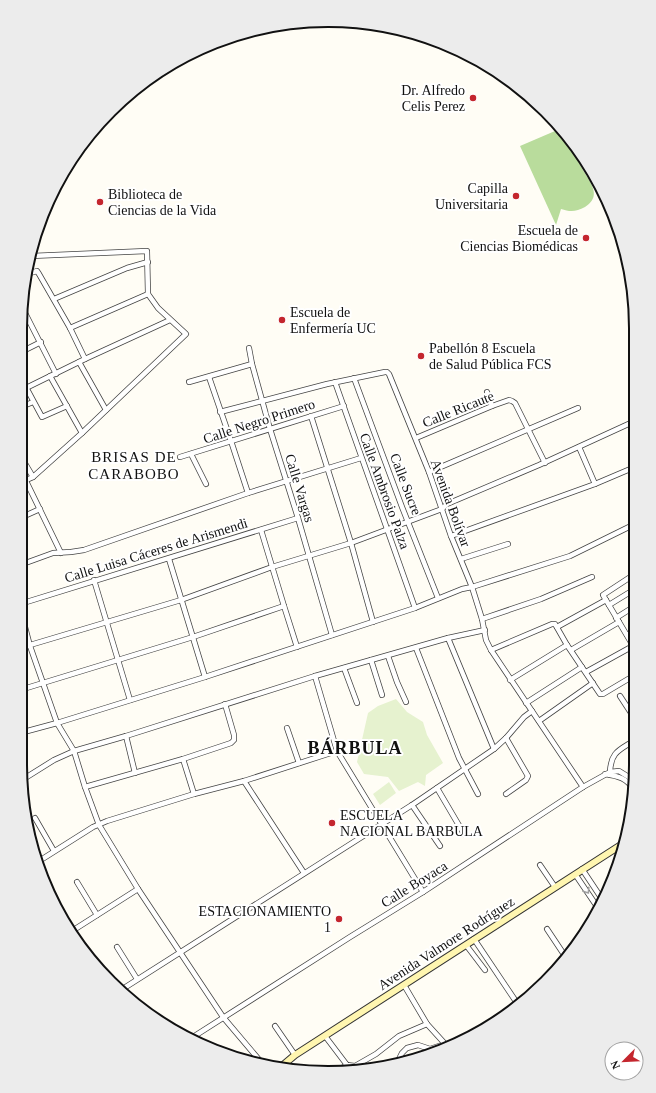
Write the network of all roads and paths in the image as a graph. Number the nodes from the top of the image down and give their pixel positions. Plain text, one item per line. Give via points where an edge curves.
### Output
1 (36, 256) edge
2 (148, 262) junction
3 (32, 272) edge
4 (148, 294) junction
5 (54, 299) junction
6 (28, 317) edge
7 (170, 320) junction
8 (70, 328) junction
9 (41, 342) junction
10 (249, 348) dead end
11 (27, 349) edge
12 (85, 359) junction
13 (79, 362) junction
14 (252, 364) junction
15 (56, 374) junction
16 (50, 376) junction
17 (209, 377) junction
18 (354, 378) junction
19 (189, 382) dead end
20 (335, 382) junction
21 (27, 388) edge
22 (27, 390) edge
23 (488, 392) dead end
24 (263, 401) junction
25 (33, 402) junction
26 (27, 404) edge
27 (67, 406) junction
28 (344, 406) junction
29 (492, 406) junction
30 (578, 408) dead end
31 (106, 410) junction
32 (220, 412) junction
33 (311, 416) junction
34 (629, 424) edge
35 (270, 429) junction
36 (528, 430) junction
37 (82, 433) junction
38 (416, 438) junction
39 (231, 441) junction
40 (579, 447) junction
41 (191, 454) junction
42 (180, 457) dead end
43 (361, 458) junction
44 (545, 463) junction
45 (27, 466) edge
46 (327, 468) junction
47 (629, 470) edge
48 (429, 472) junction
49 (33, 477) junction
50 (27, 480) edge
51 (287, 481) junction
52 (27, 483) edge
53 (206, 484) dead end
54 (595, 484) junction
55 (248, 493) junction
56 (40, 509) junction
57 (442, 509) junction
58 (27, 515) edge
59 (298, 518) junction
60 (409, 522) junction
61 (629, 527) edge
62 (261, 530) junction
63 (387, 530) junction
64 (451, 536) junction
65 (351, 543) junction
66 (508, 544) dead end
67 (61, 553) junction
68 (310, 557) junction
69 (169, 559) junction
70 (461, 559) junction
71 (27, 562) edge
72 (272, 567) junction
73 (592, 577) dead end
74 (629, 578) edge
75 (94, 580) junction
76 (472, 587) junction
77 (629, 593) edge
78 (438, 598) junction
79 (181, 600) junction
80 (606, 600) junction
81 (27, 602) edge
82 (284, 606) junction
83 (609, 606) junction
84 (415, 608) junction
85 (629, 611) edge
86 (482, 619) junction
87 (618, 620) junction
88 (107, 621) junction
89 (373, 622) junction
90 (557, 627) junction
91 (484, 630) junction
92 (27, 635) edge
93 (332, 635) junction
94 (627, 635) joint
95 (193, 636) junction
96 (448, 638) junction
97 (629, 638) edge
98 (567, 645) junction
99 (30, 646) junction
100 (27, 647) edge
101 (297, 647) junction
102 (416, 648) junction
103 (491, 650) junction
104 (571, 650) junction
105 (629, 650) edge
106 (388, 656) junction
107 (118, 660) junction
108 (371, 660) junction
109 (582, 667) junction
110 (344, 668) junction
111 (586, 672) junction
112 (315, 676) junction
113 (204, 678) junction
114 (629, 679) edge
115 (510, 680) junction
116 (44, 683) junction
117 (593, 683) junction
118 (27, 688) edge
119 (382, 695) dead end
120 (620, 696) dead end
121 (130, 700) junction
122 (406, 702) dead end
123 (357, 703) dead end
124 (526, 703) junction
125 (225, 704) junction
126 (629, 710) edge
127 (532, 711) junction
128 (539, 720) junction
129 (57, 723) junction
130 (287, 728) dead end
131 (27, 732) edge
132 (126, 736) junction
133 (506, 738) junction
134 (629, 744) edge
135 (494, 749) junction
136 (74, 751) junction
137 (337, 751) junction
138 (183, 759) junction
139 (299, 763) junction
140 (464, 769) junction
141 (135, 772) junction
142 (607, 773) junction
143 (28, 777) edge
144 (628, 777) edge
145 (244, 780) junction
146 (628, 782) edge
147 (85, 787) junction
148 (583, 787) junction
149 (437, 788) junction
150 (194, 794) junction
151 (478, 794) dead end
152 (506, 794) dead end
153 (412, 805) junction
154 (35, 818) dead end
155 (380, 824) junction
156 (99, 825) junction
157 (464, 834) dead end
158 (440, 846) dead end
159 (618, 847) edge
160 (54, 851) junction
161 (42, 859) edge
162 (540, 864) dead end
163 (582, 869) junction
164 (304, 872) junction
165 (575, 874) junction
166 (77, 882) dead end
167 (555, 887) junction
168 (138, 889) junction
169 (423, 892) junction
170 (599, 896) edge
171 (595, 904) edge
172 (97, 915) junction
173 (76, 929) edge
174 (547, 929) dead end
175 (474, 939) junction
176 (466, 945) junction
177 (117, 947) dead end
178 (179, 952) junction
179 (563, 953) edge
180 (485, 970) dead end
181 (138, 979) junction
182 (404, 985) junction
183 (125, 987) edge
184 (515, 1001) edge
185 (223, 1018) junction
186 (427, 1024) junction
187 (275, 1026) dead end
188 (195, 1035) edge
189 (325, 1036) junction
190 (444, 1043) edge
191 (429, 1049) edge
192 (295, 1055) junction
193 (257, 1057) edge
194 (400, 1057) edge
195 (288, 1063) edge
196 (362, 1064) edge
197 (347, 1065) edge

1 - 2 street via 145,250 148,252
2 - 4 street
2 - 5 street via 127,268
3 - 5 street via 37,271
4 - 7 street
4 - 8 street
5 - 8 street
6 - 9 street
7 - 12 street
7 - 31 street via 186,334
8 - 12 street
9 - 11 street
9 - 15 street
10 - 14 street, Calle Vargas
12 - 13 street
13 - 15 street
13 - 31 street
14 - 17 street
14 - 24 street, Calle Vargas
15 - 16 street
16 - 21 street
16 - 27 street
17 - 19 street
17 - 32 street
18 - 20 street, Avenida Bolívar
18 - 38 street, Avenida Bolívar via 388,372
18 - 60 street, Calle Sucre
20 - 24 street, Avenida Bolívar
20 - 28 street, Calle Ambrosio Palza
22 - 25 street
23 - 29 street
24 - 32 street, Avenida Bolívar
24 - 35 street, Calle Vargas
25 - 26 street
25 - 27 street via 42,417
27 - 37 street
28 - 33 street, Calle Negro Primero
28 - 43 street, Calle Ambrosio Palza
29 - 36 street, Calle Ricaute via 512,401
29 - 38 street, Calle Ricaute
30 - 36 street
31 - 37 street
32 - 39 street
33 - 35 street, Calle Negro Primero
33 - 46 street
34 - 40 street
35 - 39 street, Calle Negro Primero
35 - 51 street, Calle Vargas
36 - 44 street
36 - 48 street
37 - 49 street
38 - 48 street, Avenida Bolívar
39 - 41 street, Calle Negro Primero
39 - 55 street
40 - 44 street
40 - 54 street
41 - 42 street, Calle Negro Primero
41 - 53 street
43 - 46 street
43 - 63 street, Calle Ambrosio Palza
44 - 57 street via 447,504
45 - 49 street
46 - 51 street
46 - 65 street
47 - 54 street
48 - 57 street, Avenida Bolívar
49 - 50 street
51 - 55 street
51 - 59 street, Calle Vargas
52 - 56 street
54 - 64 street
55 - 67 street via 84,550
56 - 58 street
56 - 67 street
57 - 60 street
57 - 64 street, Avenida Bolívar
59 - 62 street, Calle Luisa Cáceres de Arismendi
59 - 68 street, Calle Vargas
60 - 63 street
60 - 78 street, Calle Sucre
61 - 76 street via 570,556
62 - 69 street, Calle Luisa Cáceres de Arismendi
62 - 72 street
63 - 65 street
63 - 84 street, Calle Ambrosio Palza
64 - 70 street, Avenida Bolívar
65 - 68 street
65 - 89 street
66 - 70 street
67 - 71 street via 53,553
68 - 72 street
68 - 93 street, Calle Vargas
69 - 75 street, Calle Luisa Cáceres de Arismendi
69 - 79 street
70 - 76 street, Avenida Bolívar
72 - 79 street
72 - 82 street
73 - 86 street via 541,599
74 - 80 street via 603,595
75 - 81 street, Calle Luisa Cáceres de Arismendi
75 - 88 street
76 - 78 street
76 - 86 street, Avenida Bolívar
77 - 83 street
78 - 84 street
79 - 88 street
79 - 95 street
80 - 83 street
80 - 90 street
82 - 95 street
82 - 101 street
83 - 87 street
84 - 89 street
85 - 87 street
86 - 91 street, Avenida Bolívar
87 - 94 street
87 - 104 street
88 - 99 street
88 - 107 street
89 - 93 street
90 - 98 street
90 - 103 street via 552,624
91 - 96 street
91 - 103 street, Avenida Bolívar
92 - 99 street
93 - 101 street
94 - 97 street
95 - 107 street
95 - 113 street
96 - 102 street
96 - 135 street
98 - 104 street
98 - 115 street
99 - 100 street
99 - 116 street
101 - 113 street
102 - 106 street
102 - 140 street
103 - 115 street, Avenida Bolívar
104 - 109 street
105 - 111 street
106 - 108 street
106 - 122 street
107 - 116 street
107 - 121 street
108 - 110 street
108 - 119 street
109 - 111 street
109 - 124 street
110 - 112 street
110 - 123 street
111 - 117 street
112 - 125 street
112 - 137 street
113 - 121 street
114 - 117 street via 601,695
115 - 124 street, Avenida Bolívar
116 - 118 street
116 - 129 street
117 - 128 street
120 - 126 street
121 - 129 street
124 - 127 street, Avenida Bolívar
125 - 132 street
125 - 138 street via 234,740
127 - 128 street, Avenida Bolívar
127 - 133 street
128 - 148 street, Avenida Bolívar
129 - 131 street
129 - 136 street
130 - 139 street
132 - 136 street
132 - 141 street
133 - 135 street
133 - 152 street via 528,776
134 - 142 street via 615,753
135 - 140 street
136 - 143 street
136 - 147 street
137 - 139 street
137 - 155 street
138 - 141 street
138 - 150 street
139 - 145 street
140 - 149 street
140 - 151 street
141 - 147 street
142 - 144 street via 619,771
142 - 146 street
142 - 148 street, Calle Boyaca
145 - 150 street
145 - 164 street
147 - 156 street
148 - 169 street, Calle Boyaca
149 - 153 street
149 - 157 street
150 - 156 street
153 - 155 street
153 - 158 street
154 - 160 street
155 - 164 street
155 - 169 street
156 - 160 street
156 - 168 street
159 - 163 street, Avenida Valmore Rodríguez
160 - 161 street
162 - 167 street
163 - 165 street, Avenida Valmore Rodríguez
163 - 170 street
164 - 178 street
165 - 167 street, Avenida Valmore Rodríguez
165 -> 171 street
166 - 172 street
167 - 175 street, Avenida Valmore Rodríguez
168 - 172 street
168 - 178 street
169 - 185 street, Calle Boyaca
172 - 173 street
174 - 179 street
175 - 176 street, Avenida Valmore Rodríguez
175 - 184 street
176 - 180 street
176 - 182 street, Avenida Valmore Rodríguez
177 - 181 street
178 - 181 street
178 - 185 street
181 - 183 street
182 - 186 street
182 - 189 street, Avenida Valmore Rodríguez
185 - 188 street, Calle Boyaca
185 - 193 street
186 - 190 street
186 - 196 street via 399,1036
187 - 192 street
189 - 192 street, Avenida Valmore Rodríguez
189 - 197 street
191 - 194 street via 418,1045 407,1048
192 - 195 street, Avenida Valmore Rodríguez

